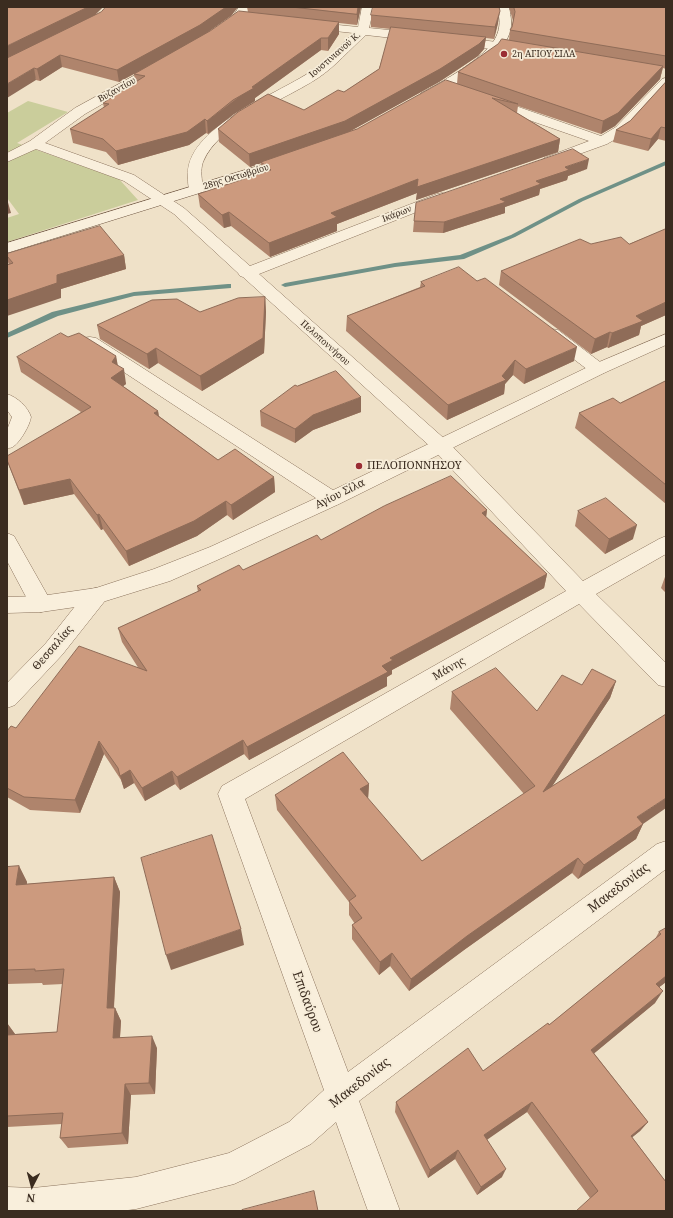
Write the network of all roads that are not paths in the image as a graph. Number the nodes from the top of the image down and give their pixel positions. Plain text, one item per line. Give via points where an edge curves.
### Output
1 (245, 7) edge
2 (368, 7) edge
3 (503, 7) edge
4 (238, 18) junction
5 (253, 20) edge
6 (300, 25) edge
7 (363, 31) junction
8 (212, 36) edge
9 (498, 45) junction
10 (536, 52) edge
11 (173, 59) edge
12 (663, 76) edge
13 (444, 86) junction
14 (459, 91) edge
15 (474, 96) edge
16 (417, 101) edge
17 (602, 141) junction
18 (35, 144) junction
19 (306, 155) edge
20 (7, 158) edge
21 (538, 164) edge
22 (196, 190) junction
23 (456, 193) edge
24 (161, 200) junction
25 (7, 248) edge
26 (246, 273) junction
27 (537, 323) edge
28 (666, 339) edge
29 (89, 342) edge
30 (598, 369) junction
31 (7, 400) edge
32 (7, 442) edge
33 (440, 445) junction
34 (332, 499) junction
35 (7, 541) edge
36 (666, 544) edge
37 (580, 592) junction
38 (96, 596) junction
39 (40, 604) junction
40 (7, 606) edge
41 (666, 678) edge
42 (7, 698) edge
43 (231, 794) joint
44 (666, 853) edge
45 (341, 1096) junction
46 (7, 1203) edge
47 (384, 1211) edge

1 - 4 street
2 - 7 street
3 - 9 street via 506,23 503,38
4 - 5 street
4 - 8 street
6 - 7 street
7 - 9 street
7 - 22 street, Ιουστινιανού Κ. via 314,76 243,116 209,142 196,162
9 - 10 street
9 - 13 street via 483,60
11 - 18 street, Βυζαντίου via 80,111
12 - 17 street via 621,130
13 - 14 street
13 - 16 street
15 - 17 street
17 - 21 street
18 - 20 street, Βυζαντίου
18 - 24 street, Πελοποννήσου via 129,178
19 - 22 street, 28ης Οκτωβρίου
22 - 24 street, 28ης Οκτωβρίου
23 - 26 street, Ικάρων
24 - 25 street, 28ης Οκτωβρίου
24 - 26 street, Πελοποννήσου via 179,211
26 - 33 street, Πελοποννήσου
27 - 30 street
28 - 30 street, Αγίου Σίλα
29 - 34 street
30 - 33 street, Αγίου Σίλα
31 - 32 street via 21,414 22,419
33 - 34 street, Αγίου Σίλα
33 - 37 street, Πελοποννήσου
34 - 38 street, Αγίου Σίλα via 162,575
35 - 39 street
36 - 37 street, Μάνης
37 - 41 street, Πελοποννήσου
37 - 43 street, Μάνης
38 - 39 street, Αγίου Σίλα
38 - 42 street, Θεσσαλίας via 54,649
39 - 40 street, Αγίου Σίλα
43 - 45 street, Επιδαύρου
44 - 45 street, Μακεδονίας
45 - 46 street, Μακεδονίας via 300,1133 234,1168 136,1193 33,1204
45 - 47 street, Επιδαύρου

